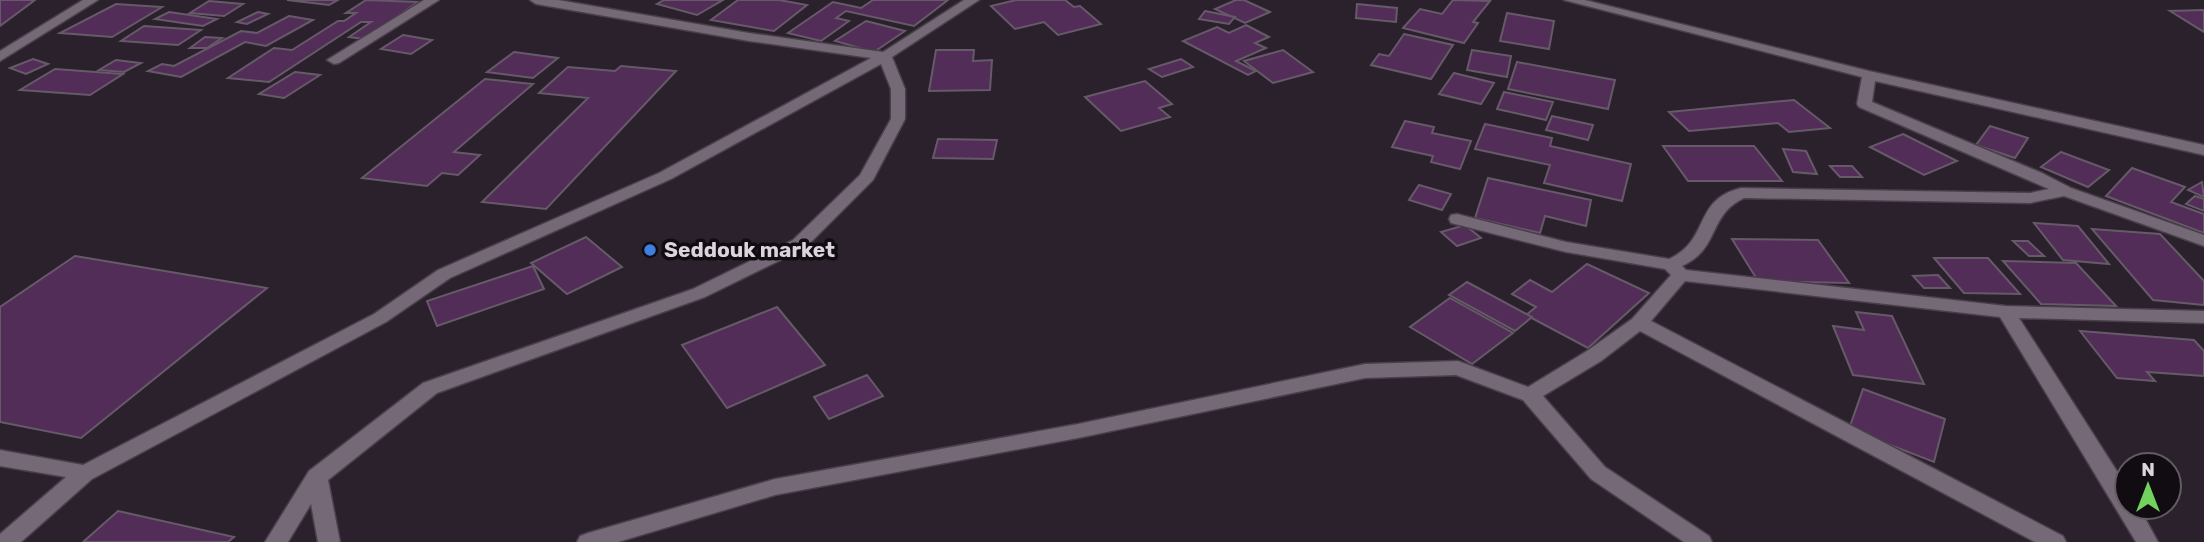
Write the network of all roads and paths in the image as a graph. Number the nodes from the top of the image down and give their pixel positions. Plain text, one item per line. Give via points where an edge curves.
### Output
1 (67, 0) edge
2 (92, 0) edge
3 (433, 0) edge
4 (536, 0) edge
5 (973, 0) edge
6 (1570, 0) edge
7 (0, 47) edge
8 (0, 57) edge
9 (885, 57) junction
10 (334, 60) dead end
11 (1869, 75) junction
12 (2204, 150) edge
13 (2065, 191) junction
14 (1457, 219) dead end
15 (2204, 241) edge
16 (1676, 270) junction
17 (2006, 312) junction
18 (2204, 317) edge
19 (1639, 323) junction
20 (1530, 395) junction
21 (0, 458) edge
22 (85, 473) junction
23 (317, 477) junction
24 (2113, 482) edge
25 (2136, 521) edge
26 (6, 542) edge
27 (276, 542) edge
28 (329, 542) edge
29 (588, 542) edge
30 (1701, 542) edge
31 (2055, 542) edge
32 (2147, 542) edge

1 - 7 street
2 - 8 street
3 - 10 street
4 - 9 street
5 - 9 street
6 - 11 street
9 - 22 street via 665,176 444,274 380,318
9 - 23 street via 898,89 898,119 867,177 799,244 699,293 430,388
11 - 12 street
11 - 13 street via 1864,104
13 - 15 street
13 - 16 street via 2030,198 1741,193 1715,208 1693,254
14 - 16 street
16 - 17 street
16 - 19 street
17 - 18 street
17 - 24 street
19 - 20 street
19 - 31 street
20 - 29 street via 1458,368 1365,371 1078,431 775,487
20 - 30 street via 1598,472
21 - 22 street
22 - 26 street
23 - 27 street
23 - 28 street
25 - 32 street

